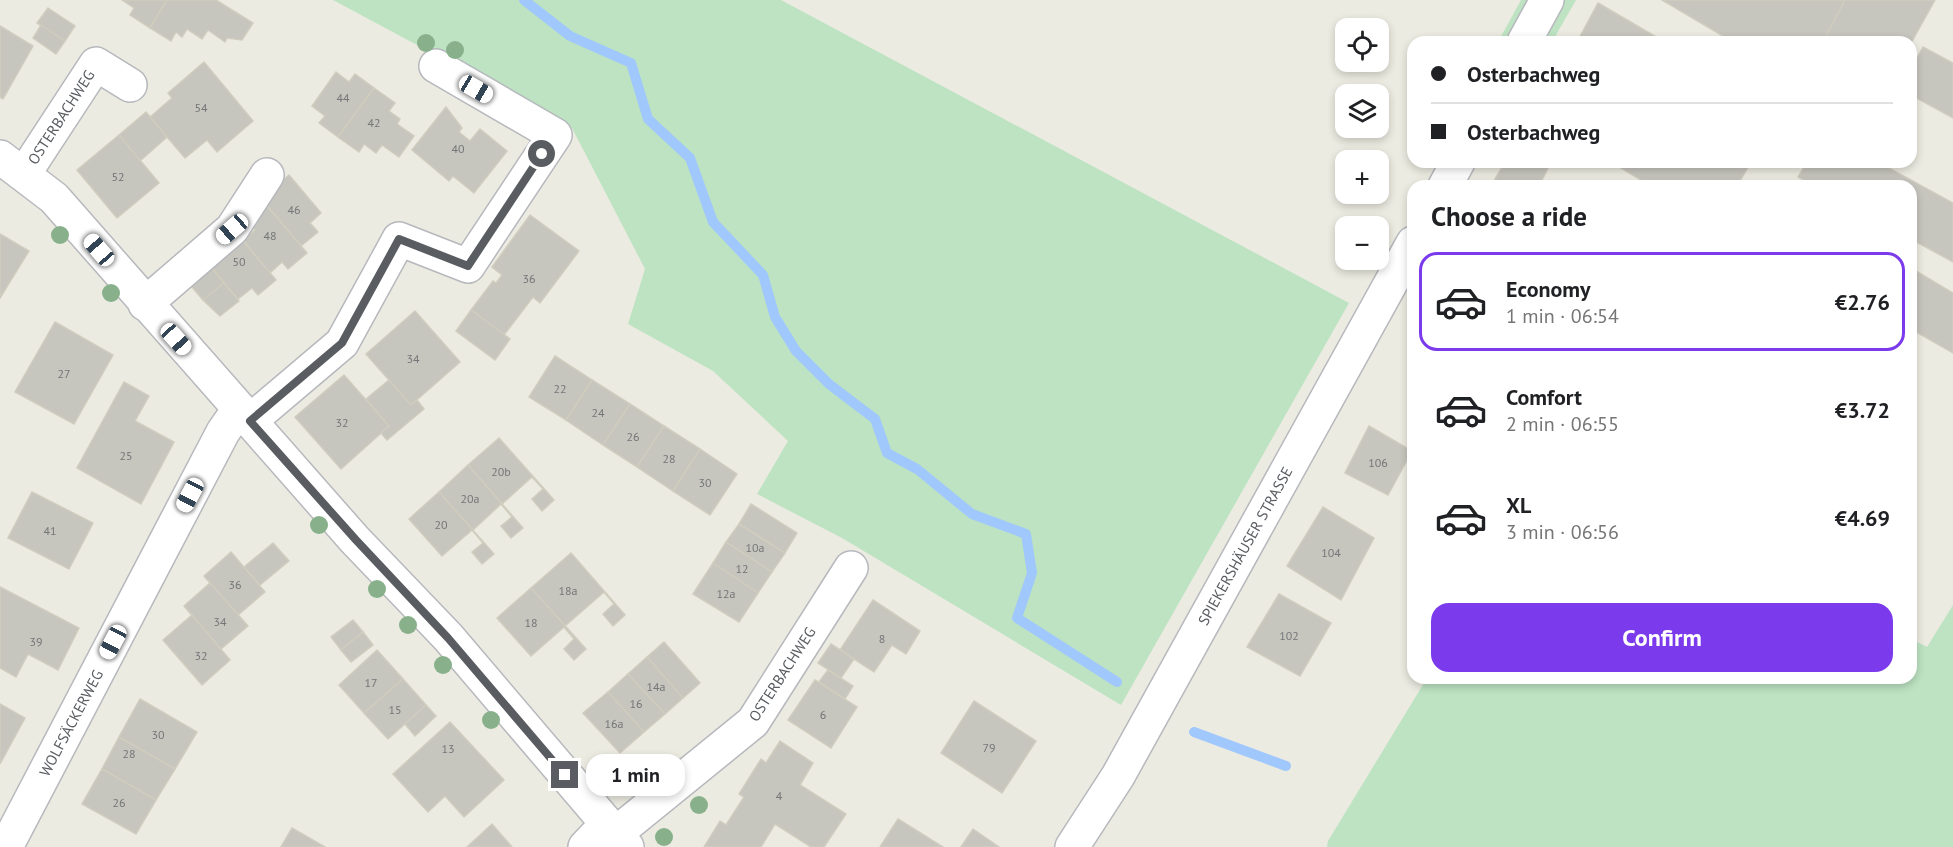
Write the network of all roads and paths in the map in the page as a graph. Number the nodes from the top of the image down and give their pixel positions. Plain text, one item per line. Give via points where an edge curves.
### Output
1 (1548, 0) edge
2 (1527, 36) edge
3 (436, 66) dead end
4 (130, 86) dead end
5 (12, 165) edge
6 (267, 175) dead end
7 (1407, 254) edge
8 (145, 304) junction
9 (244, 415) junction
10 (851, 568) dead end
11 (608, 838) edge
12 (6, 847) edge
13 (1072, 847) edge

1 - 2 street
3 - 9 street via 555,135 468,266 399,239 342,343
4 - 5 street, OSTERBACHWEG via 96,64
5 - 8 street, OSTERBACHWEG via 54,198
6 - 8 street via 232,229
7 - 13 street, SPIEKERSHÄUSER STRASSE via 1118,776
8 - 9 street, OSTERBACHWEG
9 - 11 street, OSTERBACHWEG via 448,638
9 - 12 street, WOLFSÄCKERWEG via 223,432
10 - 11 street, OSTERBACHWEG via 753,722

